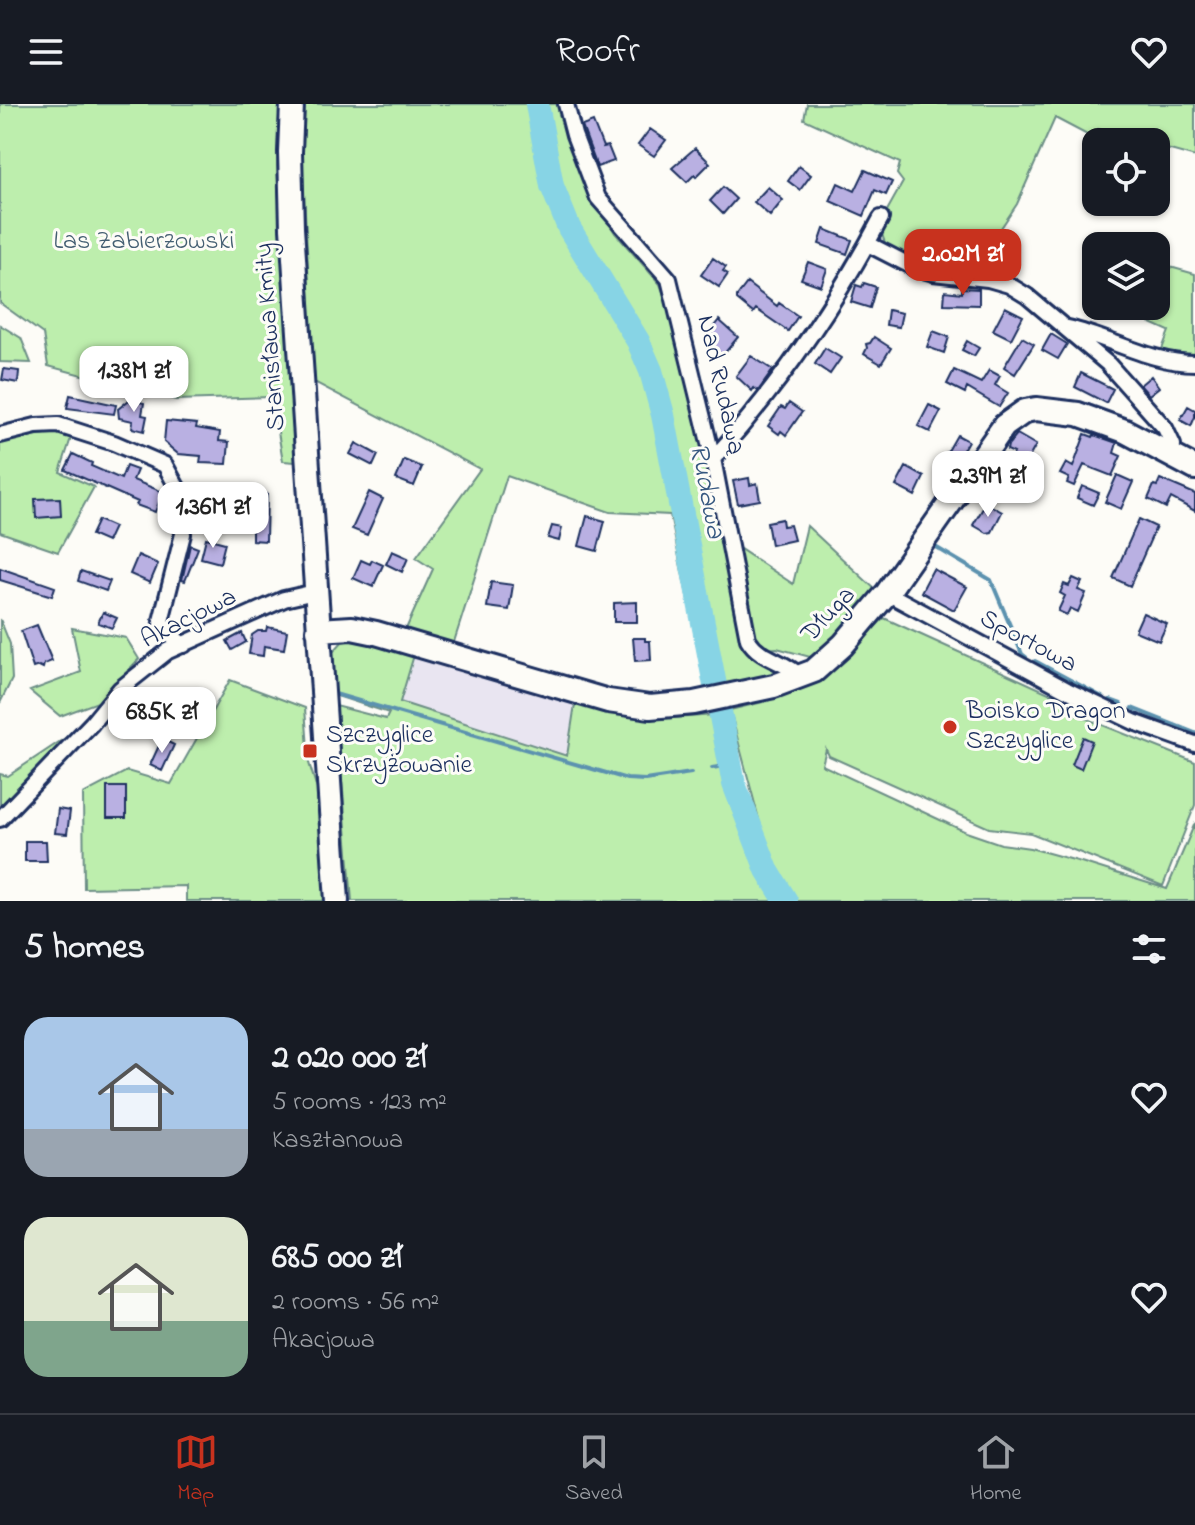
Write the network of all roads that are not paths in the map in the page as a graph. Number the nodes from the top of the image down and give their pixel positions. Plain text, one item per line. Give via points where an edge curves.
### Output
1 (292, 104) edge
2 (566, 104) edge
3 (881, 218) dead end
4 (868, 244) junction
5 (1064, 326) junction
6 (1195, 363) edge
7 (0, 435) edge
8 (1172, 455) junction
9 (713, 459) junction
10 (1195, 468) edge
11 (315, 592) junction
12 (887, 593) junction
13 (318, 630) junction
14 (184, 645) junction
15 (801, 677) junction
16 (1195, 744) edge
17 (0, 819) edge
18 (337, 901) edge

1 - 11 street, Stanisława Kmity via 292,216
2 - 9 street, Nad Rudawą via 598,198 669,279
3 - 4 street
4 - 5 street via 933,273 1009,285
4 - 9 street via 810,341
5 - 6 street via 1160,359
5 - 8 street via 1108,364 1165,428
7 - 14 street via 58,425 165,465 178,489 183,534 161,621
8 - 10 street, Długa
8 - 12 street, Długa via 1078,414 1025,411 1004,426
9 - 15 street, Nad Rudawą via 748,639 760,653
11 - 13 street, Stanisława Kmity
11 - 14 street, Akacjowa via 284,599
12 - 15 street, Długa via 843,645
12 - 16 street, Sportowa via 1067,690
13 - 15 street, Długa via 376,633 608,701 650,707 694,703
13 - 18 street, Stanisława Kmity
14 - 17 street, Akacjowa via 168,651 120,689

